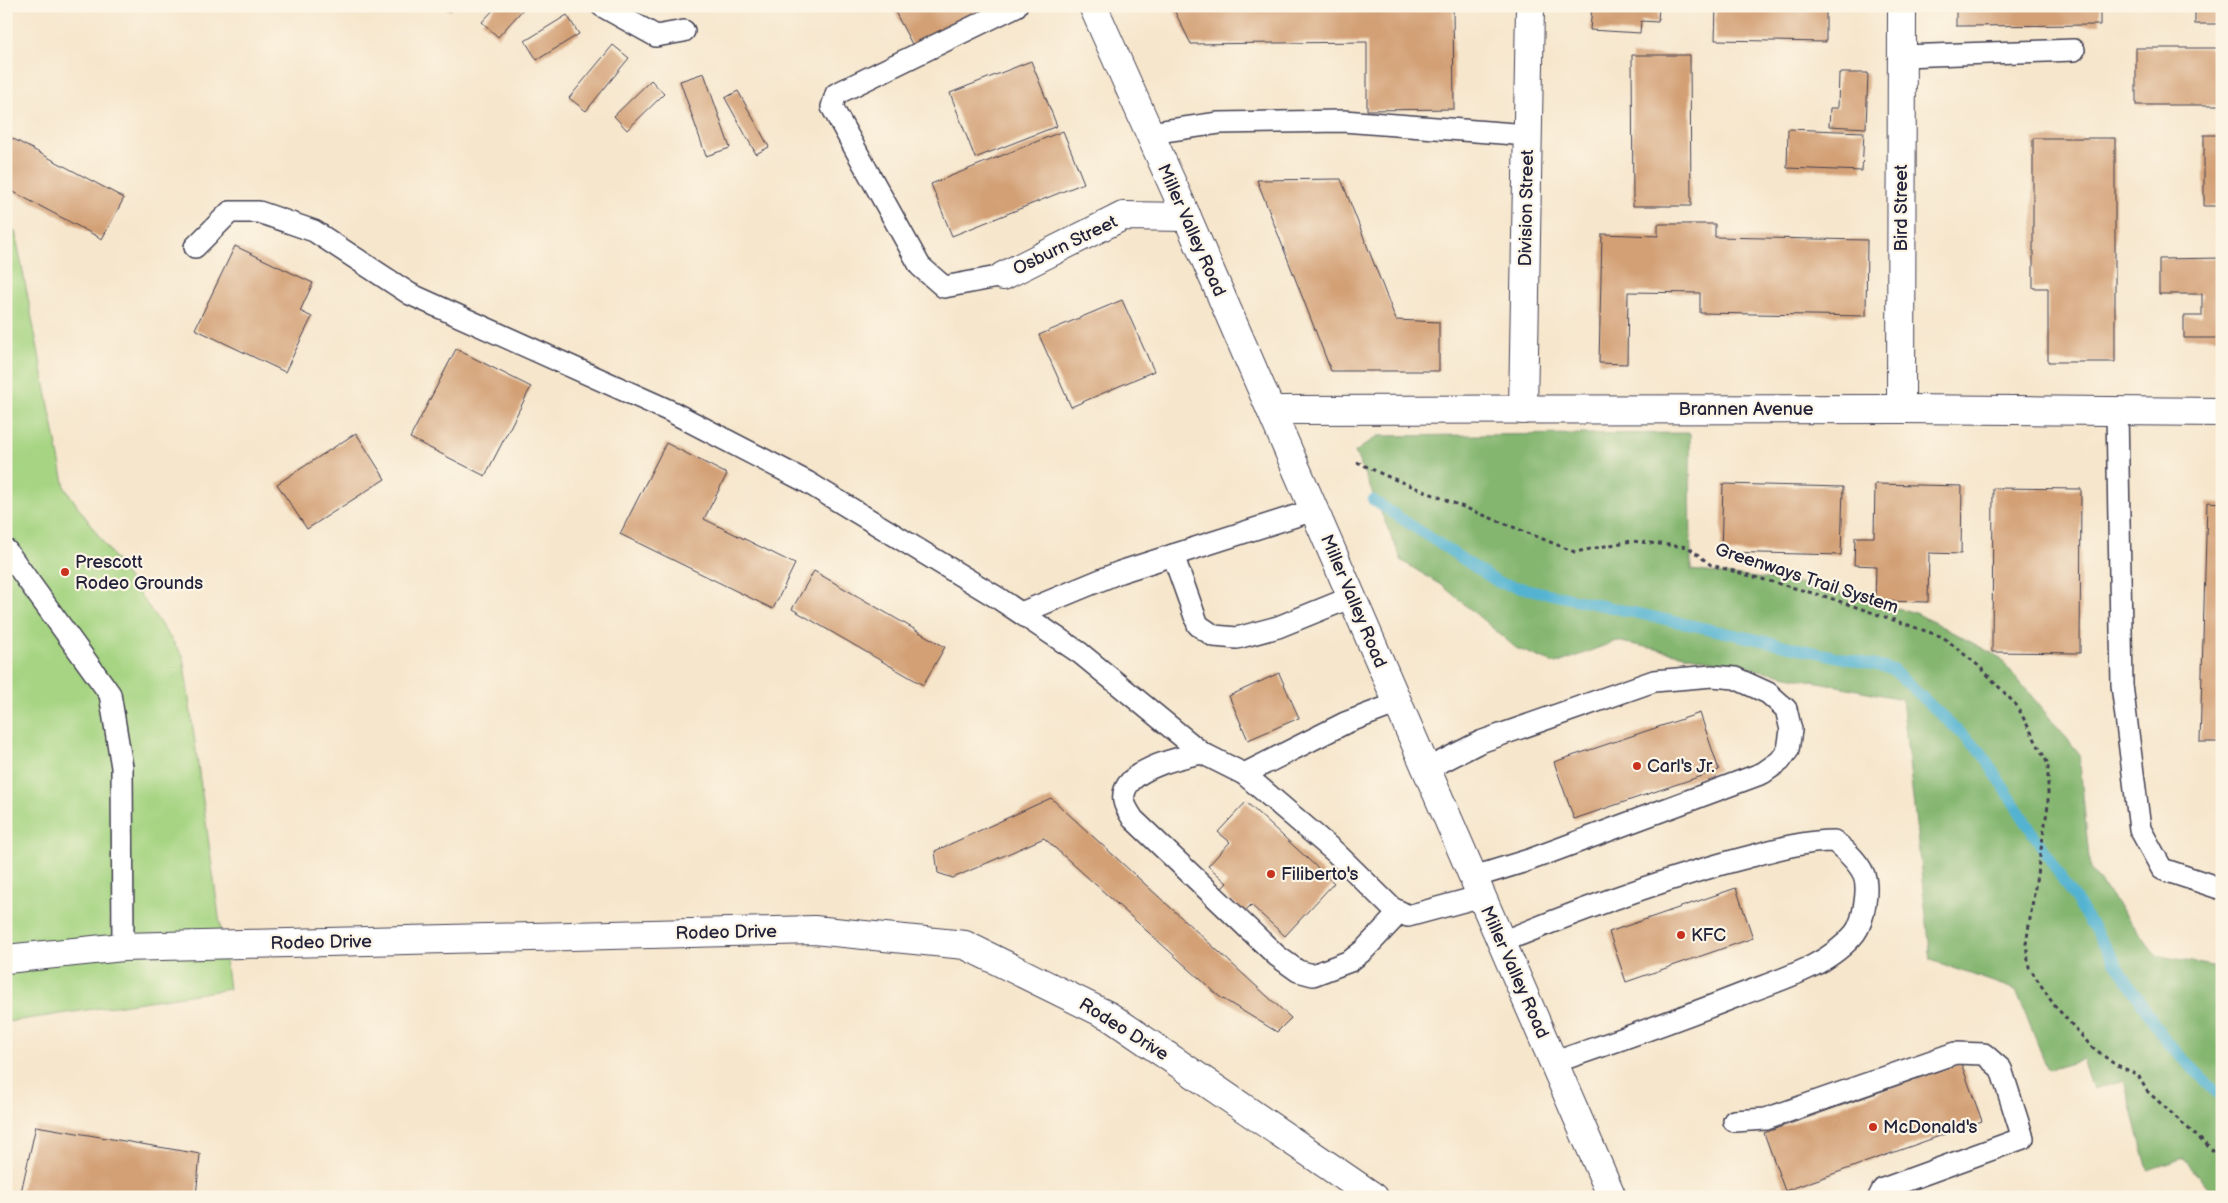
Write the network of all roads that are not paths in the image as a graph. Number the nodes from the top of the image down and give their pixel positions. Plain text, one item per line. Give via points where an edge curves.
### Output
1 (602, 6) edge
2 (1016, 6) edge
3 (1093, 6) edge
4 (1530, 6) edge
5 (1902, 6) edge
6 (684, 31) dead end
7 (2074, 50) dead end
8 (1902, 56) junction
9 (1150, 133) junction
10 (1528, 135) junction
11 (1187, 216) junction
12 (195, 247) dead end
13 (1003, 276) joint
14 (1901, 409) junction
15 (1271, 410) junction
16 (1523, 410) junction
17 (2117, 411) junction
18 (2222, 412) edge
19 (1314, 510) junction
20 (6, 550) edge
21 (1173, 555) junction
22 (1352, 597) junction
23 (1021, 612) junction
24 (1398, 703) junction
25 (1202, 754) junction
26 (1427, 769) junction
27 (1244, 774) junction
28 (1478, 887) junction
29 (2222, 890) edge
30 (1400, 912) junction
31 (1502, 942) junction
32 (123, 947) junction
33 (6, 959) edge
34 (1555, 1062) junction
35 (1734, 1121) dead end
36 (1369, 1195) edge
37 (1612, 1197) edge
38 (1879, 1197) edge

1 - 6 lane via 656,36
2 - 13 lane via 836,94 832,107 920,266 944,287
3 - 9 street, Miller Valley Road
4 - 10 street, Division Street
5 - 8 street, Bird Street
7 - 8 lane
8 - 14 street, Bird Street
9 - 10 lane via 1219,123 1343,121
9 - 11 street, Miller Valley Road
10 - 16 street, Division Street
11 - 13 street, Osburn Street via 1123,216
11 - 15 street, Miller Valley Road
12 - 23 lane via 230,212 259,212 314,232 410,294 670,411 807,482
14 - 16 street, Brannen Avenue
14 - 17 street, Brannen Avenue
15 - 16 street, Brannen Avenue
15 - 19 street, Miller Valley Road
17 - 18 street, Brannen Avenue
17 - 29 lane via 2122,685 2140,829 2162,869
19 - 21 lane
19 - 22 street, Miller Valley Road
20 - 32 lane via 110,694 122,767
21 - 22 lane via 1198,625 1214,636 1236,638 1278,628
21 - 23 lane via 1120,572
22 - 24 street, Miller Valley Road
23 - 25 lane via 1080,653
24 - 26 street, Miller Valley Road
24 - 27 lane via 1345,723
25 - 27 lane
25 - 30 lane via 1165,761 1146,770 1127,786 1124,801 1133,819 1277,956 1298,971 1313,975 1350,961
26 - 28 street, Miller Valley Road
26 - 28 lane via 1480,742 1654,681 1712,676 1735,678 1768,692 1786,709 1792,730 1788,750 1780,761 1763,773 1529,860
27 - 30 lane
28 - 30 lane via 1408,916
28 - 31 street, Miller Valley Road
31 - 34 street, Miller Valley Road
31 - 34 lane via 1691,871 1811,841 1834,841 1853,858 1864,875 1866,905 1856,932 1833,954 1796,973 1695,1013
32 - 33 street, Rodeo Drive
32 - 36 street, Rodeo Drive via 814,930 965,944 1109,1016
34 - 37 street, Miller Valley Road
35 - 38 lane via 1766,1119 1954,1053 1984,1054 2002,1069 2023,1138 1883,1189

